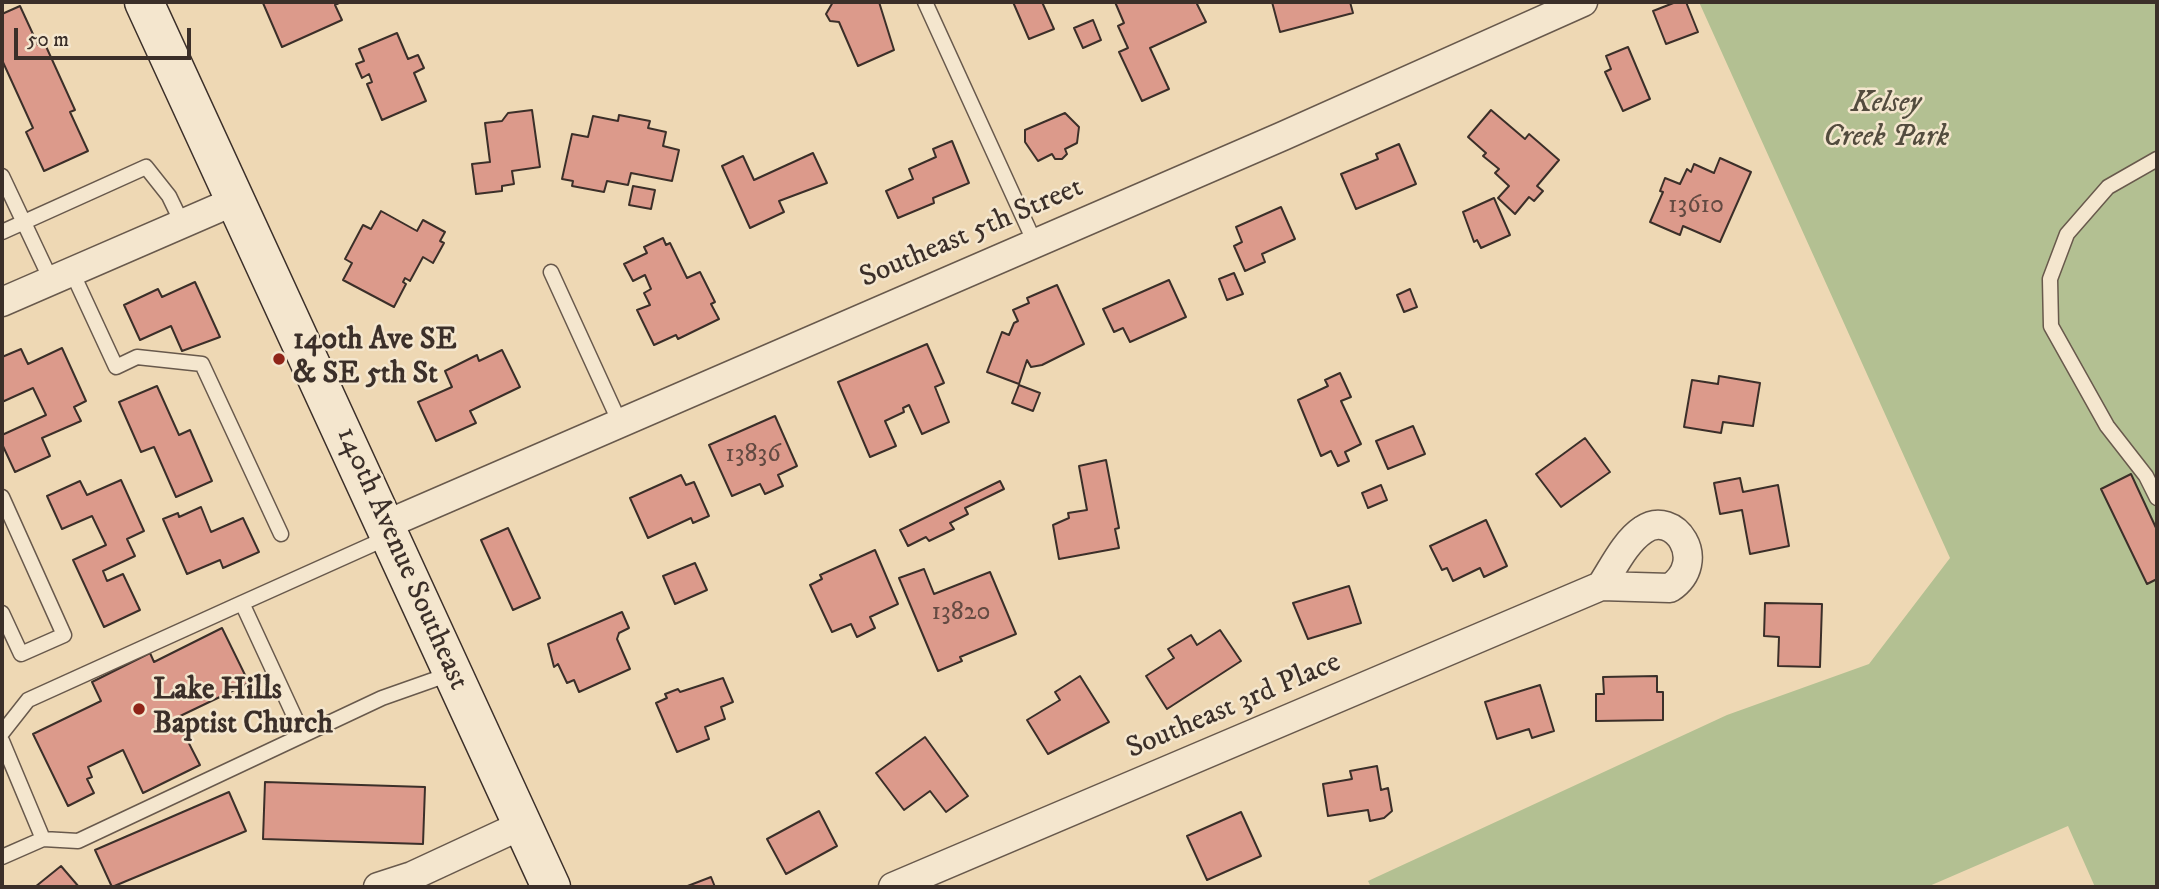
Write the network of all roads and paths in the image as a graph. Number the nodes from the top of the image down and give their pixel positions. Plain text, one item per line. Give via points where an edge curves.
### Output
1 (145, 2) edge
2 (925, 2) edge
3 (1583, 2) edge
4 (2157, 159) edge
5 (2, 176) edge
6 (237, 200) junction
7 (23, 222) junction
8 (182, 223) junction
9 (2, 232) edge
10 (1035, 243) junction
11 (551, 272) dead end
12 (61, 276) junction
13 (2, 302) edge
14 (620, 423) junction
15 (2, 497) edge
16 (2157, 498) edge
17 (388, 531) junction
18 (281, 534) dead end
19 (1601, 586) dead end
20 (242, 603) junction
21 (2, 613) edge
22 (453, 672) junction
23 (2, 733) edge
24 (303, 735) junction
25 (2, 741) edge
26 (522, 825) junction
27 (43, 838) junction
28 (2, 857) edge
29 (378, 887) edge
30 (551, 887) edge
31 (892, 887) edge

1 - 6 street, 140th Avenue Southeast
2 - 10 lane
3 - 10 street, Southeast 5th Street
4 - 16 lane via 2108,187 2091,206 2067,234 2050,279 2051,326 2107,426
5 - 7 lane
6 - 8 street
6 - 17 street, 140th Avenue Southeast
7 - 8 lane via 146,167 169,196
7 - 9 lane
7 - 12 lane
8 - 12 street
10 - 14 street, Southeast 5th Street
11 - 14 lane
12 - 13 street
12 - 18 lane via 116,367 137,357 202,364
14 - 17 street, Southeast 5th Street
15 - 21 lane via 64,635 21,654
17 - 20 lane
17 - 22 street, 140th Avenue Southeast
19 - 31 street, Southeast 3rd Place
20 - 23 lane via 28,699
20 - 24 lane
22 - 24 lane
22 - 26 street, 140th Avenue Southeast
24 - 27 lane via 78,841
25 - 27 lane
26 - 29 street
26 - 30 street, 140th Avenue Southeast
27 - 28 lane

